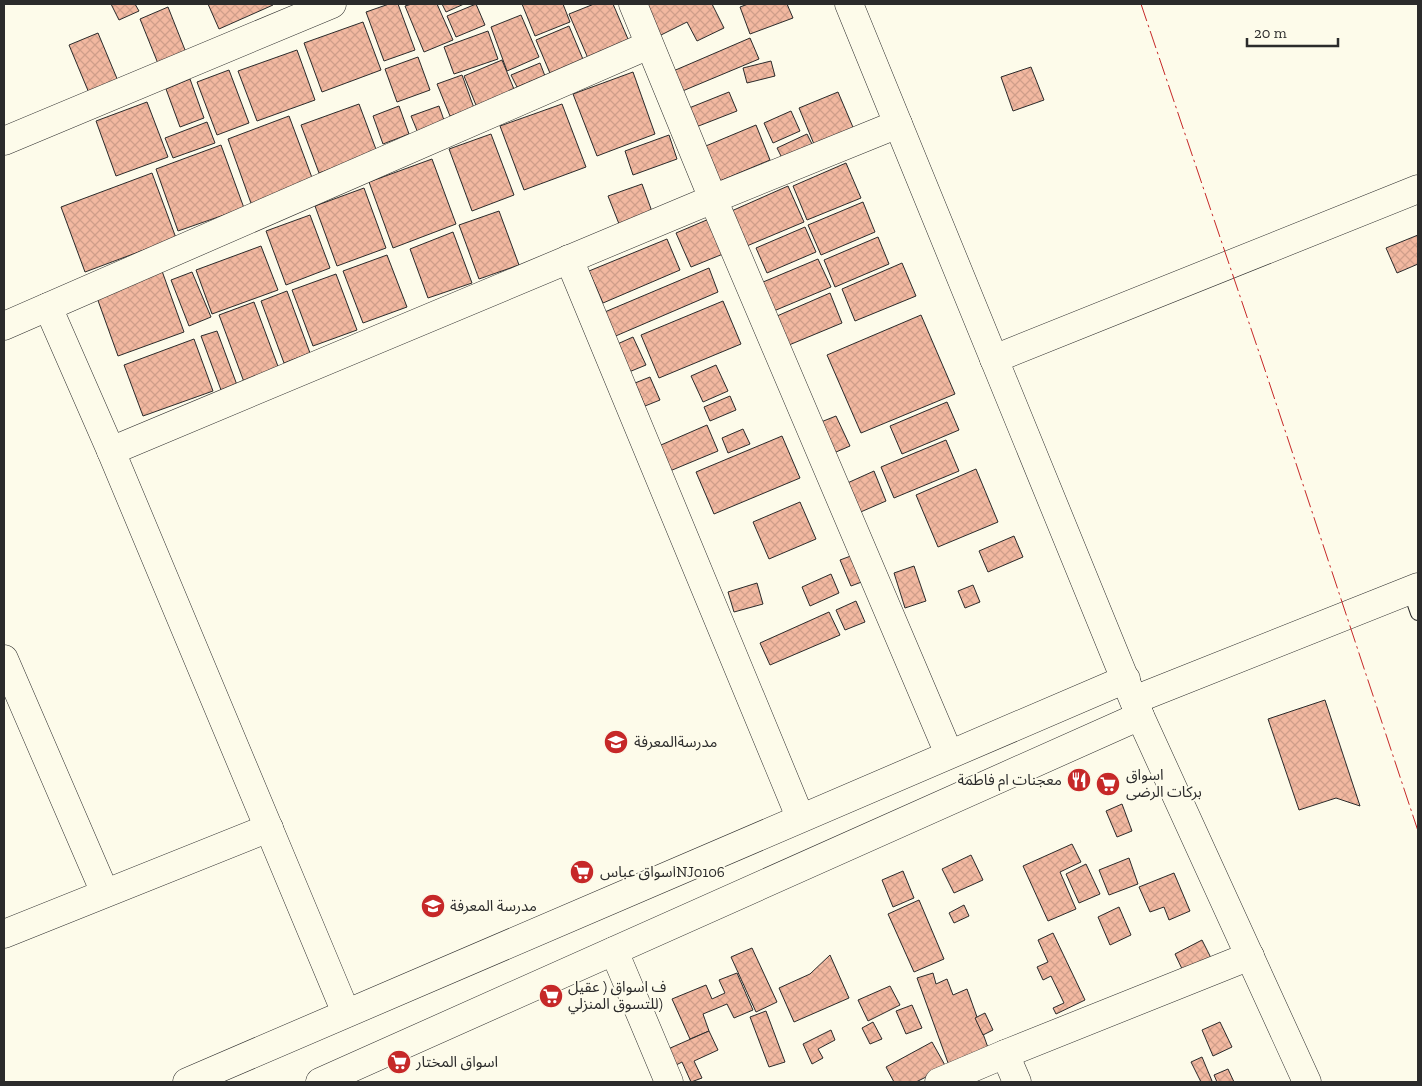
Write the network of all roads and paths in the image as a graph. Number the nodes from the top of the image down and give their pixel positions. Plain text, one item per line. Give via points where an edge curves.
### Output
1 (332, 4) edge
2 (632, 4) edge
3 (849, 4) edge
4 (649, 45) junction
5 (898, 124) junction
6 (4, 141) edge
7 (1418, 189) edge
8 (713, 199) junction
9 (569, 259) junction
10 (48, 307) junction
11 (4, 326) edge
12 (994, 359) junction
13 (111, 451) junction
14 (1415, 597) edge
15 (4, 659) edge
16 (1133, 698) junction
17 (949, 754) junction
18 (800, 817) junction
19 (269, 828) junction
20 (105, 893) junction
21 (4, 934) edge
22 (614, 951) junction
23 (1250, 956) junction
24 (346, 1013) junction
25 (1005, 1054) junction
26 (227, 1074) edge
27 (187, 1082) edge
28 (320, 1082) edge
29 (669, 1082) edge
30 (939, 1082) edge
31 (1017, 1082) edge
32 (1307, 1082) edge

1 - 6 street
2 - 4 street
3 - 5 street
4 - 8 street
4 - 10 street
5 - 8 street
5 - 12 street
7 - 12 street
8 - 9 street
8 - 17 street
9 - 13 street
9 - 18 street
10 - 11 street
10 - 13 street
12 - 16 street
13 - 19 street
14 - 16 street
15 - 20 street
16 - 17 street
16 - 22 street
16 - 23 street
17 - 18 street
18 - 24 street
19 - 20 street
19 - 24 street
20 - 21 street
22 - 28 street
22 - 29 street
23 - 25 street
23 - 32 street
24 - 26 street
25 - 30 street
25 - 31 street
26 - 27 street

